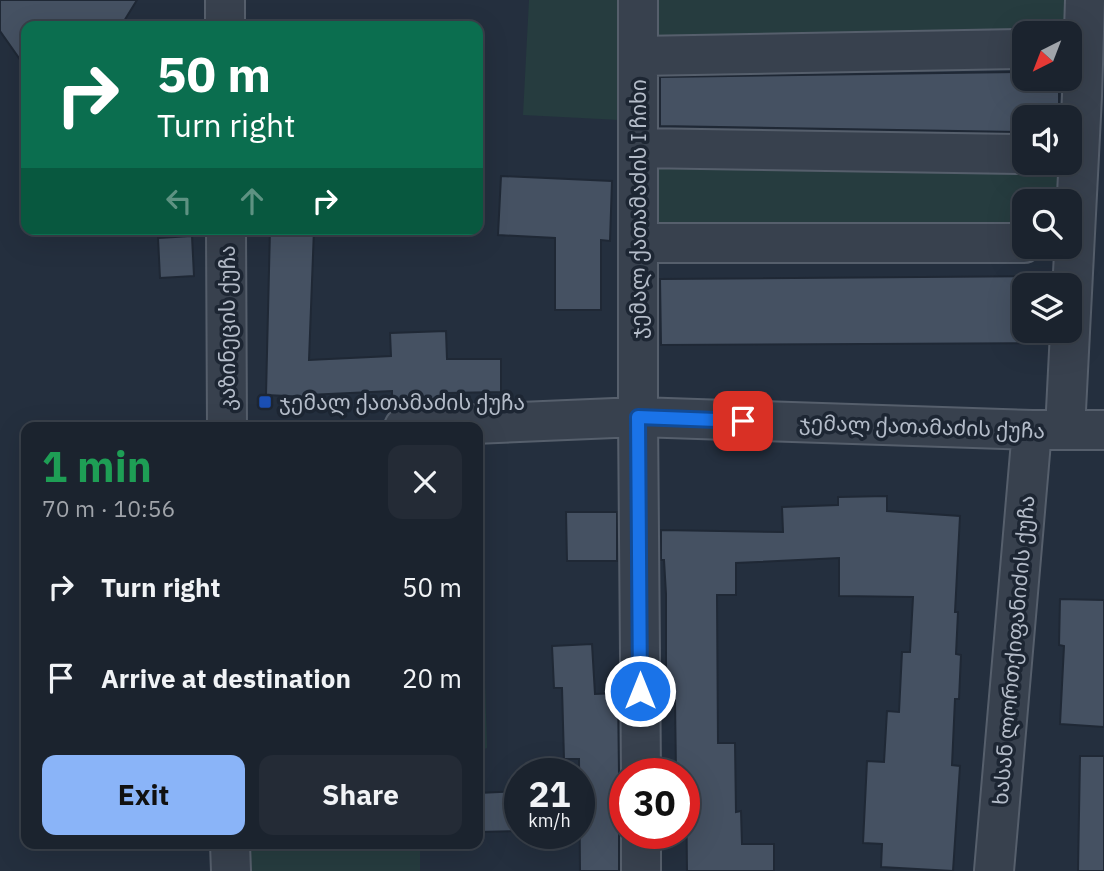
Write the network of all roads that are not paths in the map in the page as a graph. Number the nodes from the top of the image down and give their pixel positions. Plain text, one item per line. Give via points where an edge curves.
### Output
1 (225, 0) edge
2 (638, 0) edge
3 (1085, 0) edge
4 (225, 21) edge
5 (1081, 21) edge
6 (1012, 49) edge
7 (638, 56) junction
8 (638, 148) junction
9 (1012, 154) edge
10 (226, 235) edge
11 (638, 243) junction
12 (1012, 243) edge
13 (1070, 259) edge
14 (638, 417) junction
15 (227, 422) edge
16 (483, 424) edge
17 (1049, 430) junction
18 (1104, 430) edge
19 (640, 758) edge
20 (230, 849) edge
21 (641, 849) edge
22 (230, 871) edge
23 (641, 871) edge
24 (993, 871) edge

1 - 4 street
2 - 7 street, ჯემალ ქათამაძის I ჩიხი
3 - 5 street
6 - 7 street
7 - 8 street, ჯემალ ქათამაძის I ჩიხი
8 - 9 street
8 - 11 street, ჯემალ ქათამაძის I ჩიხი
10 - 15 street, კაზინეცის ქუჩა
11 - 12 street
11 - 14 street, ჯემალ ქათამაძის I ჩიხი
13 - 17 street
14 - 16 street, ჯემალ ქათამაძის ქუჩა
14 - 17 street, ჯემალ ქათამაძის ქუჩა
14 - 19 street, ჯემალ ქათამაძის I ჩიხი
17 - 18 street, ჯემალ ქათამაძის ქუჩა
17 - 24 street, ხასან ლორთქიფანიძის ქუჩა
20 - 22 street
21 - 23 street

